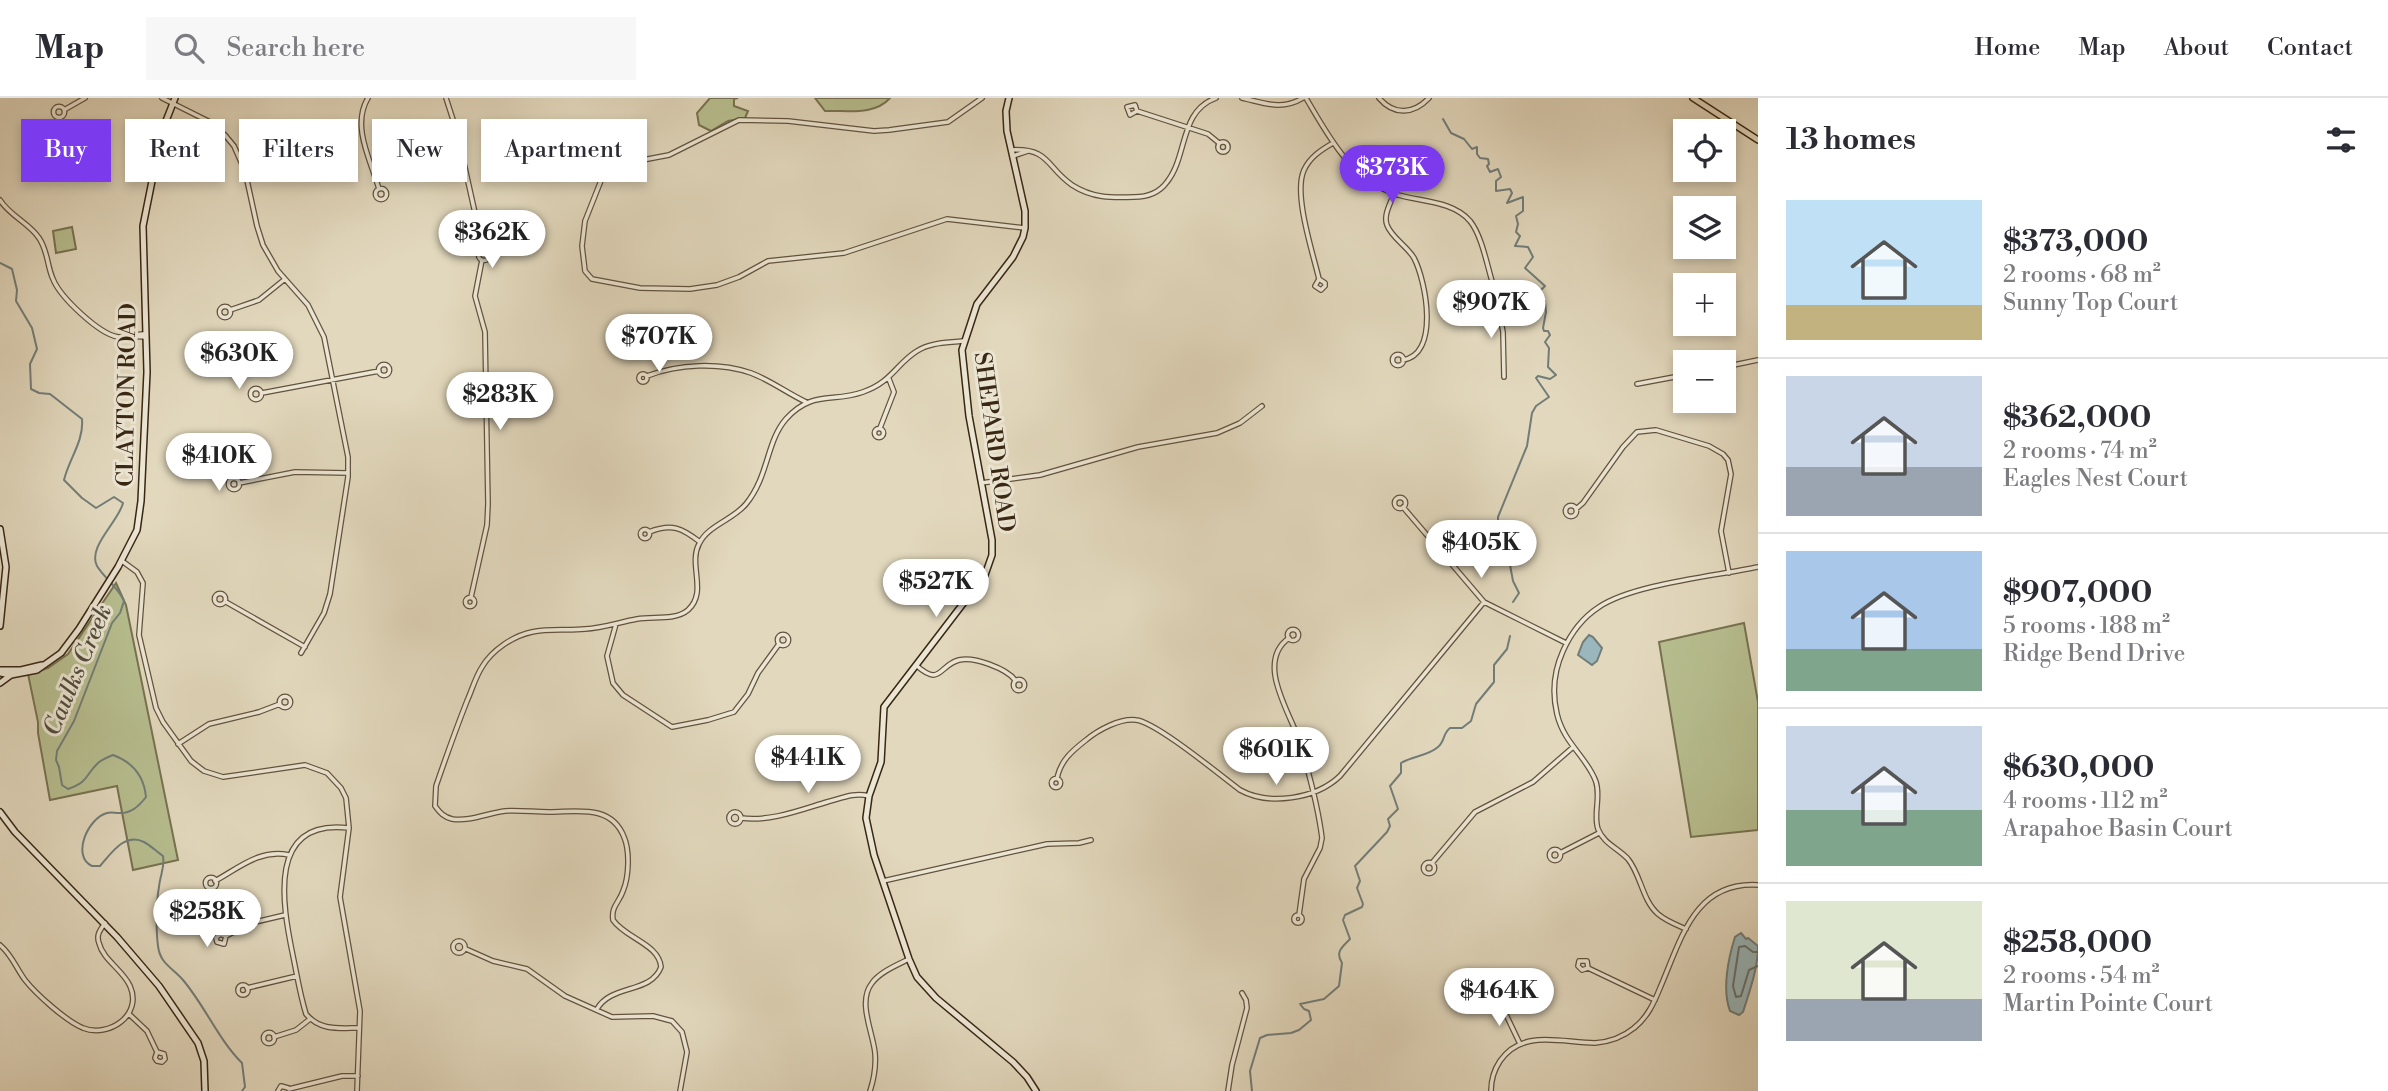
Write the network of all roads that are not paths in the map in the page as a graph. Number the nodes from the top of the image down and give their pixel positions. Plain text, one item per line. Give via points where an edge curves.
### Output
1 (85, 98) edge
2 (162, 98) edge
3 (368, 98) edge
4 (446, 98) edge
5 (982, 98) edge
6 (1009, 98) edge
7 (1216, 98) edge
8 (1242, 98) edge
9 (1304, 98) edge
10 (1379, 98) edge
11 (1429, 98) edge
12 (1693, 98) edge
13 (174, 101) edge
14 (64, 110) dead end
15 (1137, 111) dead end
16 (1188, 127) junction
17 (1758, 140) edge
18 (1219, 143) dead end
19 (1333, 143) junction
20 (1012, 153) junction
21 (379, 189) dead end
22 (1394, 193) junction
23 (0, 200) edge
24 (1026, 228) junction
25 (483, 249) junction
26 (482, 260) junction
27 (285, 279) junction
28 (1319, 279) dead end
29 (230, 310) dead end
30 (147, 336) junction
31 (963, 341) junction
32 (947, 343) junction
33 (962, 350) junction
34 (1403, 359) dead end
35 (1758, 360) edge
36 (1736, 365) edge
37 (379, 371) dead end
38 (647, 376) dead end
39 (1504, 377) dead end
40 (1673, 377) edge
41 (889, 379) junction
42 (333, 380) junction
43 (1637, 384) dead end
44 (262, 393) dead end
45 (806, 402) junction
46 (1262, 406) dead end
47 (880, 428) dead end
48 (348, 473) junction
49 (239, 483) dead end
50 (981, 483) junction
51 (1403, 507) dead end
52 (1576, 509) dead end
53 (0, 529) edge
54 (649, 532) dead end
55 (700, 542) junction
56 (122, 561) junction
57 (3, 567) edge
58 (1758, 567) edge
59 (1730, 573) junction
60 (471, 597) dead end
61 (226, 601) dead end
62 (1484, 602) junction
63 (616, 624) junction
64 (0, 626) edge
65 (1289, 638) dead end
66 (1566, 643) junction
67 (779, 644) dead end
68 (305, 647) junction
69 (301, 653) dead end
70 (42, 665) junction
71 (916, 666) junction
72 (0, 671) edge
73 (11, 675) junction
74 (1015, 680) dead end
75 (0, 683) edge
76 (280, 704) dead end
77 (177, 742) junction
78 (1572, 748) junction
79 (1057, 778) dead end
80 (1312, 792) junction
81 (869, 796) junction
82 (0, 811) edge
83 (741, 818) dead end
84 (349, 828) junction
85 (1600, 833) junction
86 (1091, 840) dead end
87 (1560, 853) dead end
88 (289, 855) junction
89 (1432, 863) dead end
90 (215, 881) dead end
91 (883, 881) junction
92 (1758, 885) edge
93 (285, 915) junction
94 (1299, 915) dead end
95 (105, 923) junction
96 (1686, 929) junction
97 (226, 936) dead end
98 (0, 945) edge
99 (466, 949) dead end
100 (909, 959) junction
101 (1588, 968) dead end
102 (298, 976) junction
103 (247, 988) dead end
104 (1242, 993) dead end
105 (1655, 1000) junction
106 (1500, 1002) dead end
107 (597, 1009) junction
108 (129, 1014) junction
109 (310, 1019) junction
110 (359, 1028) junction
111 (274, 1037) dead end
112 (1520, 1044) junction
113 (157, 1052) dead end
114 (358, 1076) junction
115 (288, 1090) edge
116 (205, 1091) edge
117 (278, 1091) edge
118 (357, 1091) edge
119 (680, 1091) edge
120 (870, 1091) edge
121 (1036, 1091) edge
122 (1228, 1091) edge
123 (1492, 1091) edge

1 - 14 street
2 - 13 street
3 - 21 street via 360,124
4 - 25 street
5 - 24 street via 948,122 881,130 739,120 669,155 611,166 584,221 583,264 587,275 601,282 690,289 730,281 768,261 844,253 947,219
6 - 20 street via 1006,117
7 - 16 street via 1198,109
8 - 9 street via 1279,107
9 - 19 street
10 - 11 street via 1391,109 1405,112 1419,108
12 - 17 main road
13 - 27 street via 214,125 234,146 261,241
13 - 30 street, CLAYTON ROAD via 162,131 143,226
15 - 16 street
16 - 18 street
16 - 20 street via 1172,175 1160,190 1140,197 1091,194 1067,181 1041,154 1024,149
19 - 22 street via 1362,175
19 - 28 street via 1311,158 1300,185
20 - 24 street
22 - 34 street via 1387,227 1418,266 1427,329 1417,354
22 - 39 street via 1465,216 1478,236 1495,291 1501,295 1497,301
23 - 30 street via 37,235 53,279 66,297 102,330 117,337
24 - 31 street, SHEPARD ROAD via 1013,257 977,304
25 - 26 street via 478,254
25 - 26 street via 489,254
26 - 60 street via 475,296 485,332 488,505
27 - 29 street via 259,300
27 - 42 street via 318,324
30 - 56 street, CLAYTON ROAD via 139,520
31 - 32 street
31 - 33 street, SHEPARD ROAD
32 - 33 street
32 - 41 street via 915,352
33 - 50 street, SHEPARD ROAD
35 - 36 street
37 - 42 street
38 - 45 street via 688,367 731,368 753,374
40 - 43 street
41 - 45 street via 863,392
41 - 47 street via 894,392
42 - 44 street
42 - 48 street
45 - 55 street via 779,428 764,475 751,497
46 - 50 street via 1217,433
48 - 49 street via 295,472
48 - 68 street via 330,594
50 - 71 street, SHEPARD ROAD via 992,540 990,565
51 - 62 street
52 - 59 street via 1637,432 1656,430 1714,448 1731,467 1721,531
53 - 57 street
54 - 55 street via 676,528
55 - 63 street via 695,560 697,590 689,609 674,616
56 - 70 street, CLAYTON ROAD via 69,643
56 - 77 street via 143,583 140,628 155,705
57 - 64 street
58 - 59 street
59 - 66 street via 1613,599 1577,625
61 - 68 street
62 - 66 street
62 - 80 street via 1340,776
63 - 67 street via 607,656 613,683 623,695 672,727 734,712
63 - 107 street via 530,632 494,652 477,677 434,793 438,811 451,819 519,810 589,811 607,816 617,825 627,860 625,885 614,905 613,920 656,954 660,967 650,980 610,994
65 - 80 street via 1277,657 1276,680 1300,741
66 - 78 street via 1556,671 1555,701
68 - 69 street
70 - 72 street, CLAYTON ROAD
70 - 73 street, CLAYTON ROAD
71 - 74 street via 934,675 965,659 1005,671
71 - 81 street, SHEPARD ROAD via 884,706 881,762
72 - 73 street, CLAYTON ROAD
73 - 75 street
76 - 77 street via 209,724
77 - 84 street via 197,766 223,777 297,765 320,769 335,780 346,798
78 - 85 street via 1596,783
78 - 89 street via 1533,782 1475,812
79 - 80 street via 1063,762 1093,734 1135,720 1154,727 1250,795 1274,800
80 - 94 street via 1322,841 1304,879
81 - 83 street via 857,793 755,820
81 - 91 street, SHEPARD ROAD via 868,830
82 - 95 street
84 - 88 street via 331,825 313,830
84 - 110 street via 340,897 358,994
85 - 87 street
85 - 96 street via 1630,862 1653,909
86 - 91 street via 1047,844
88 - 90 street via 263,855
88 - 93 street
91 - 100 street, SHEPARD ROAD
92 - 96 street via 1715,893 1701,904
93 - 97 street via 251,923
93 - 102 street
95 - 108 street via 98,942 131,988 134,997
95 - 116 street via 159,986 198,1043
96 - 105 street
98 - 108 street via 31,986 78,1025 108,1029
99 - 107 street via 527,968 565,996
100 - 120 street via 880,975 867,992 875,1054
100 - 121 street, SHEPARD ROAD via 931,993 1013,1062
101 - 105 street
102 - 103 street
102 - 109 street
104 - 122 street via 1247,1008
105 - 112 street via 1636,1027 1616,1038 1594,1043 1534,1040
106 - 112 street
107 - 119 street via 612,1017 672,1021 684,1036 687,1052
108 - 113 street via 148,1031
109 - 110 street via 324,1027
109 - 111 street via 296,1030
110 - 114 street
112 - 123 street via 1498,1065
114 - 115 street
114 - 118 street
115 - 117 street via 281,1086

